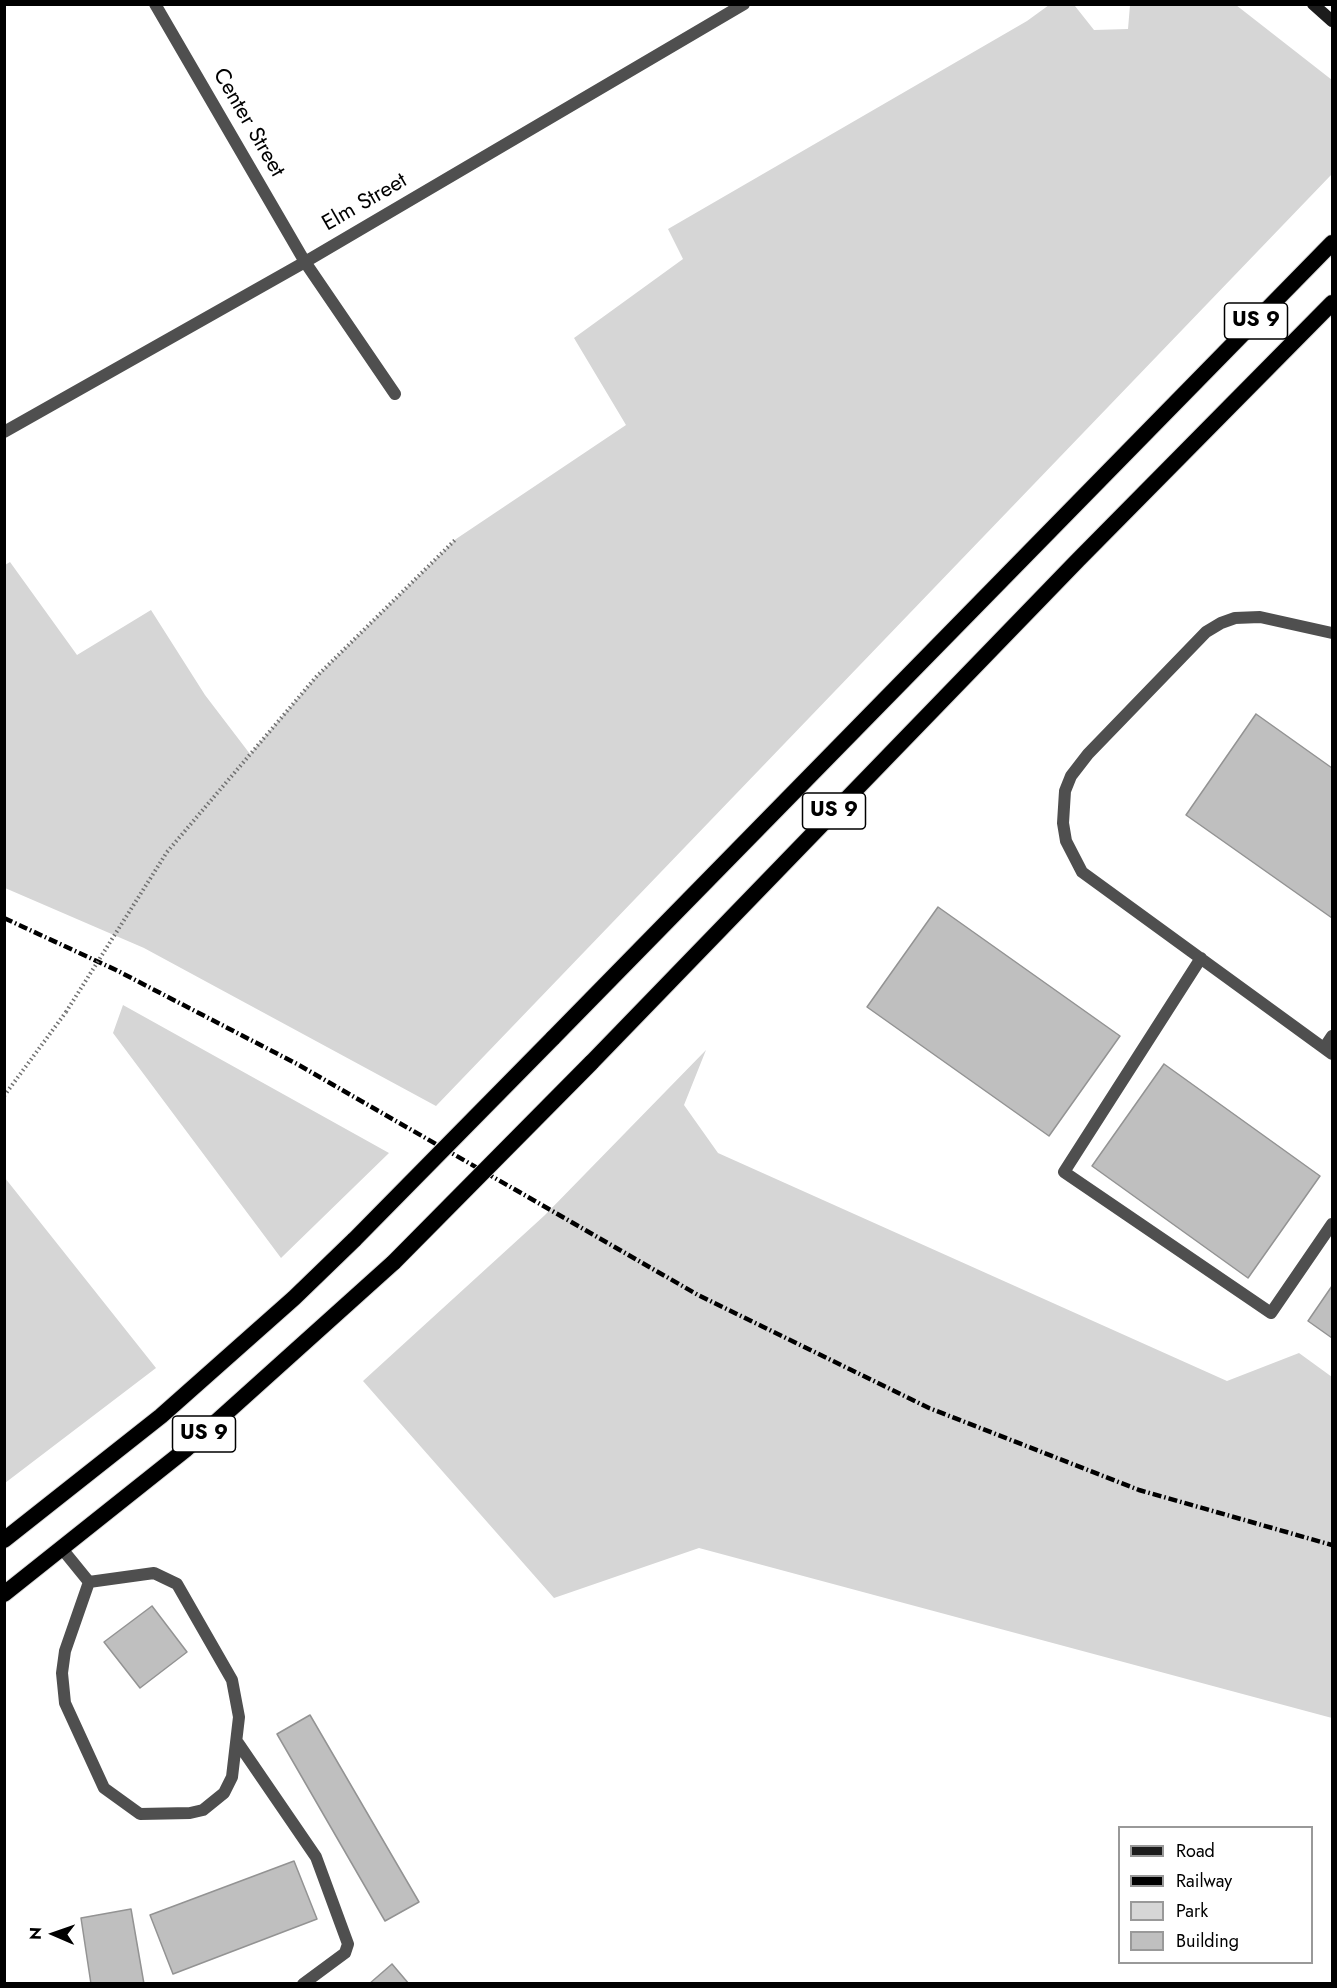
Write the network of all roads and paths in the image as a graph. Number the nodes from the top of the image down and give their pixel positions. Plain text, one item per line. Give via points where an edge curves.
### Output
1 (155, 4) edge
2 (744, 4) edge
3 (1313, 4) edge
4 (1332, 20) edge
5 (1332, 243) edge
6 (305, 262) junction
7 (1332, 303) edge
8 (395, 394) dead end
9 (4, 432) edge
10 (456, 539) dead end
11 (1332, 633) edge
12 (1201, 958) junction
13 (1332, 1036) edge
14 (1328, 1051) edge
15 (4, 1096) edge
16 (1332, 1224) edge
17 (4, 1540) edge
18 (63, 1550) junction
19 (89, 1582) junction
20 (4, 1594) edge
21 (238, 1743) junction
22 (303, 1983) edge

1 - 6 street, Center Street
2 - 6 street, Elm Street
3 - 4 main road
5 - 17 highway, US 9, bridge via 355,1239 169,1409
6 - 8 street, Center Street
6 - 9 street, Elm Street
7 - 18 highway, US 9, bridge via 394,1262 185,1450
10 - 15 path, bridge via 316,677 167,852 66,1012
11 - 12 street via 1260,617 1221,623 1206,632 1071,776 1065,791 1063,823 1066,841 1082,872
12 - 14 street
12 - 16 street via 1065,1172 1271,1313
13 - 14 street
18 - 19 street
18 - 20 highway, US 9
19 - 21 street via 154,1573 177,1584 232,1680 239,1717
19 - 21 street via 65,1651 62,1673 65,1703 104,1788 140,1814 203,1810 224,1793 232,1777
21 - 22 street via 316,1857 348,1944 345,1953

